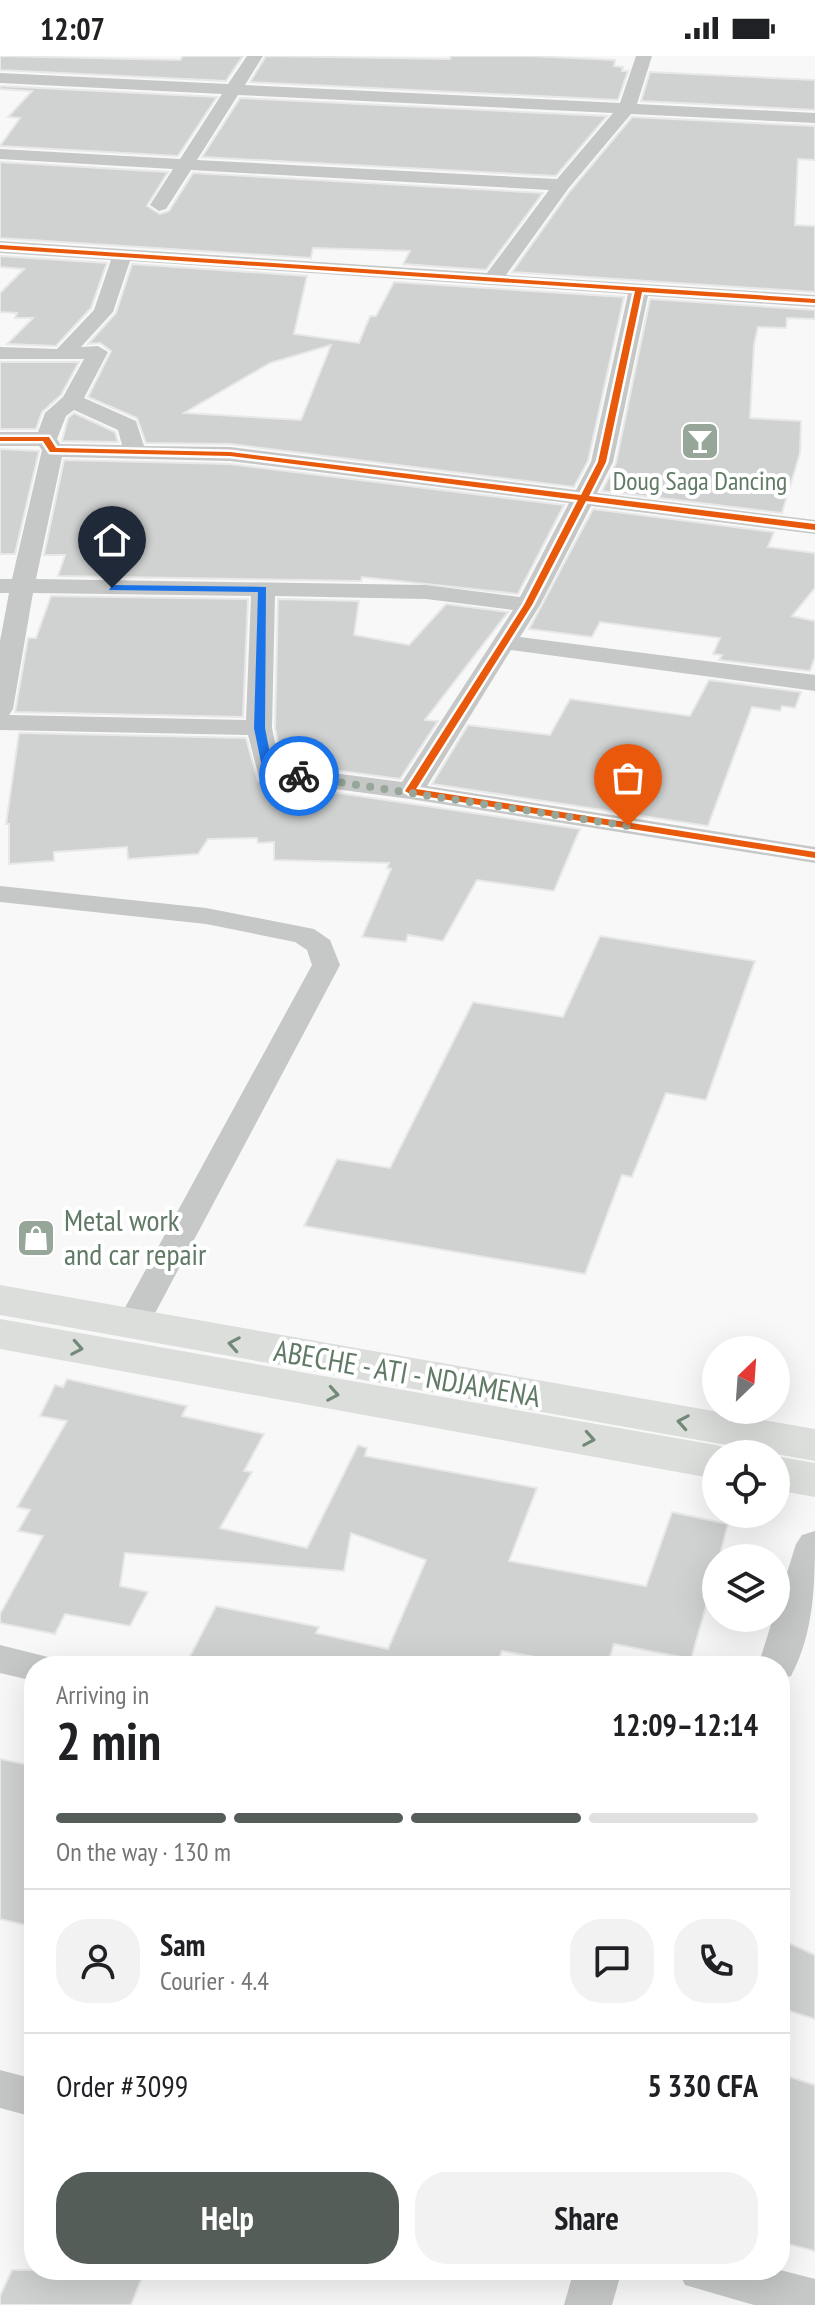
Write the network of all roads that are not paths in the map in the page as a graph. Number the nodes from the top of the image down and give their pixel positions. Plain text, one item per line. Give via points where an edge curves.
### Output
1 (255, 56) edge
2 (644, 56) edge
3 (0, 78) edge
4 (232, 90) junction
5 (627, 108) junction
6 (815, 118) edge
7 (0, 154) edge
8 (185, 164) junction
9 (562, 185) junction
10 (159, 205) dead end
11 (0, 247) edge
12 (122, 256) junction
13 (492, 280) junction
14 (639, 290) junction
15 (815, 301) edge
16 (0, 353) edge
17 (62, 355) junction
18 (72, 401) junction
19 (0, 439) edge
20 (50, 444) junction
21 (135, 452) junction
22 (584, 500) junction
23 (815, 527) edge
24 (11, 586) edge
25 (263, 589) junction
26 (528, 605) junction
27 (503, 642) junction
28 (815, 683) edge
29 (0, 709) edge
30 (0, 722) edge
31 (259, 728) junction
32 (410, 791) junction
33 (815, 855) edge
34 (0, 894) edge
35 (0, 1300) edge
36 (132, 1326) junction
37 (0, 1334) edge
38 (815, 1445) edge
39 (702, 1459) edge
40 (790, 1476) edge
41 (815, 1480) edge
42 (815, 1544) edge
43 (780, 1656) edge
44 (0, 1659) edge
45 (24, 1665) edge
46 (0, 2089) edge
47 (24, 2095) edge
48 (595, 2280) edge
49 (740, 2280) edge
50 (815, 2300) edge
51 (588, 2305) edge

1 - 4 street
2 - 5 street
3 - 4 street
4 - 5 street
4 - 8 street
5 - 6 street
5 - 9 street
7 - 8 street
8 - 9 street
8 - 10 street
9 - 13 street
11 - 12 street
12 - 13 street
12 - 17 street via 103,312
13 - 14 street
14 - 15 street
14 - 22 street via 602,462
16 - 17 street
17 - 18 street via 98,352
18 - 20 street via 56,413
18 - 21 street via 128,426
19 - 20 street
20 - 21 street
20 - 24 street
21 - 22 street via 230,454
22 - 23 street
22 - 26 street
24 - 25 street
24 - 29 street
25 - 26 street via 426,592
25 - 31 street
26 - 27 street
27 - 28 street
27 - 32 street
30 - 31 street
31 - 32 street via 268,772
32 - 33 street
34 - 36 street via 206,916 304,935 320,946 326,965
35 - 36 highway, ABECHE - ATI - NDJAMENA
38 -> 36 highway, ABECHE - ATI - NDJAMENA
37 -> 39 highway, ABECHE - ATI - NDJAMENA
40 - 41 highway
42 - 43 street
44 - 45 street
46 - 47 street
48 - 51 street
49 - 50 street

